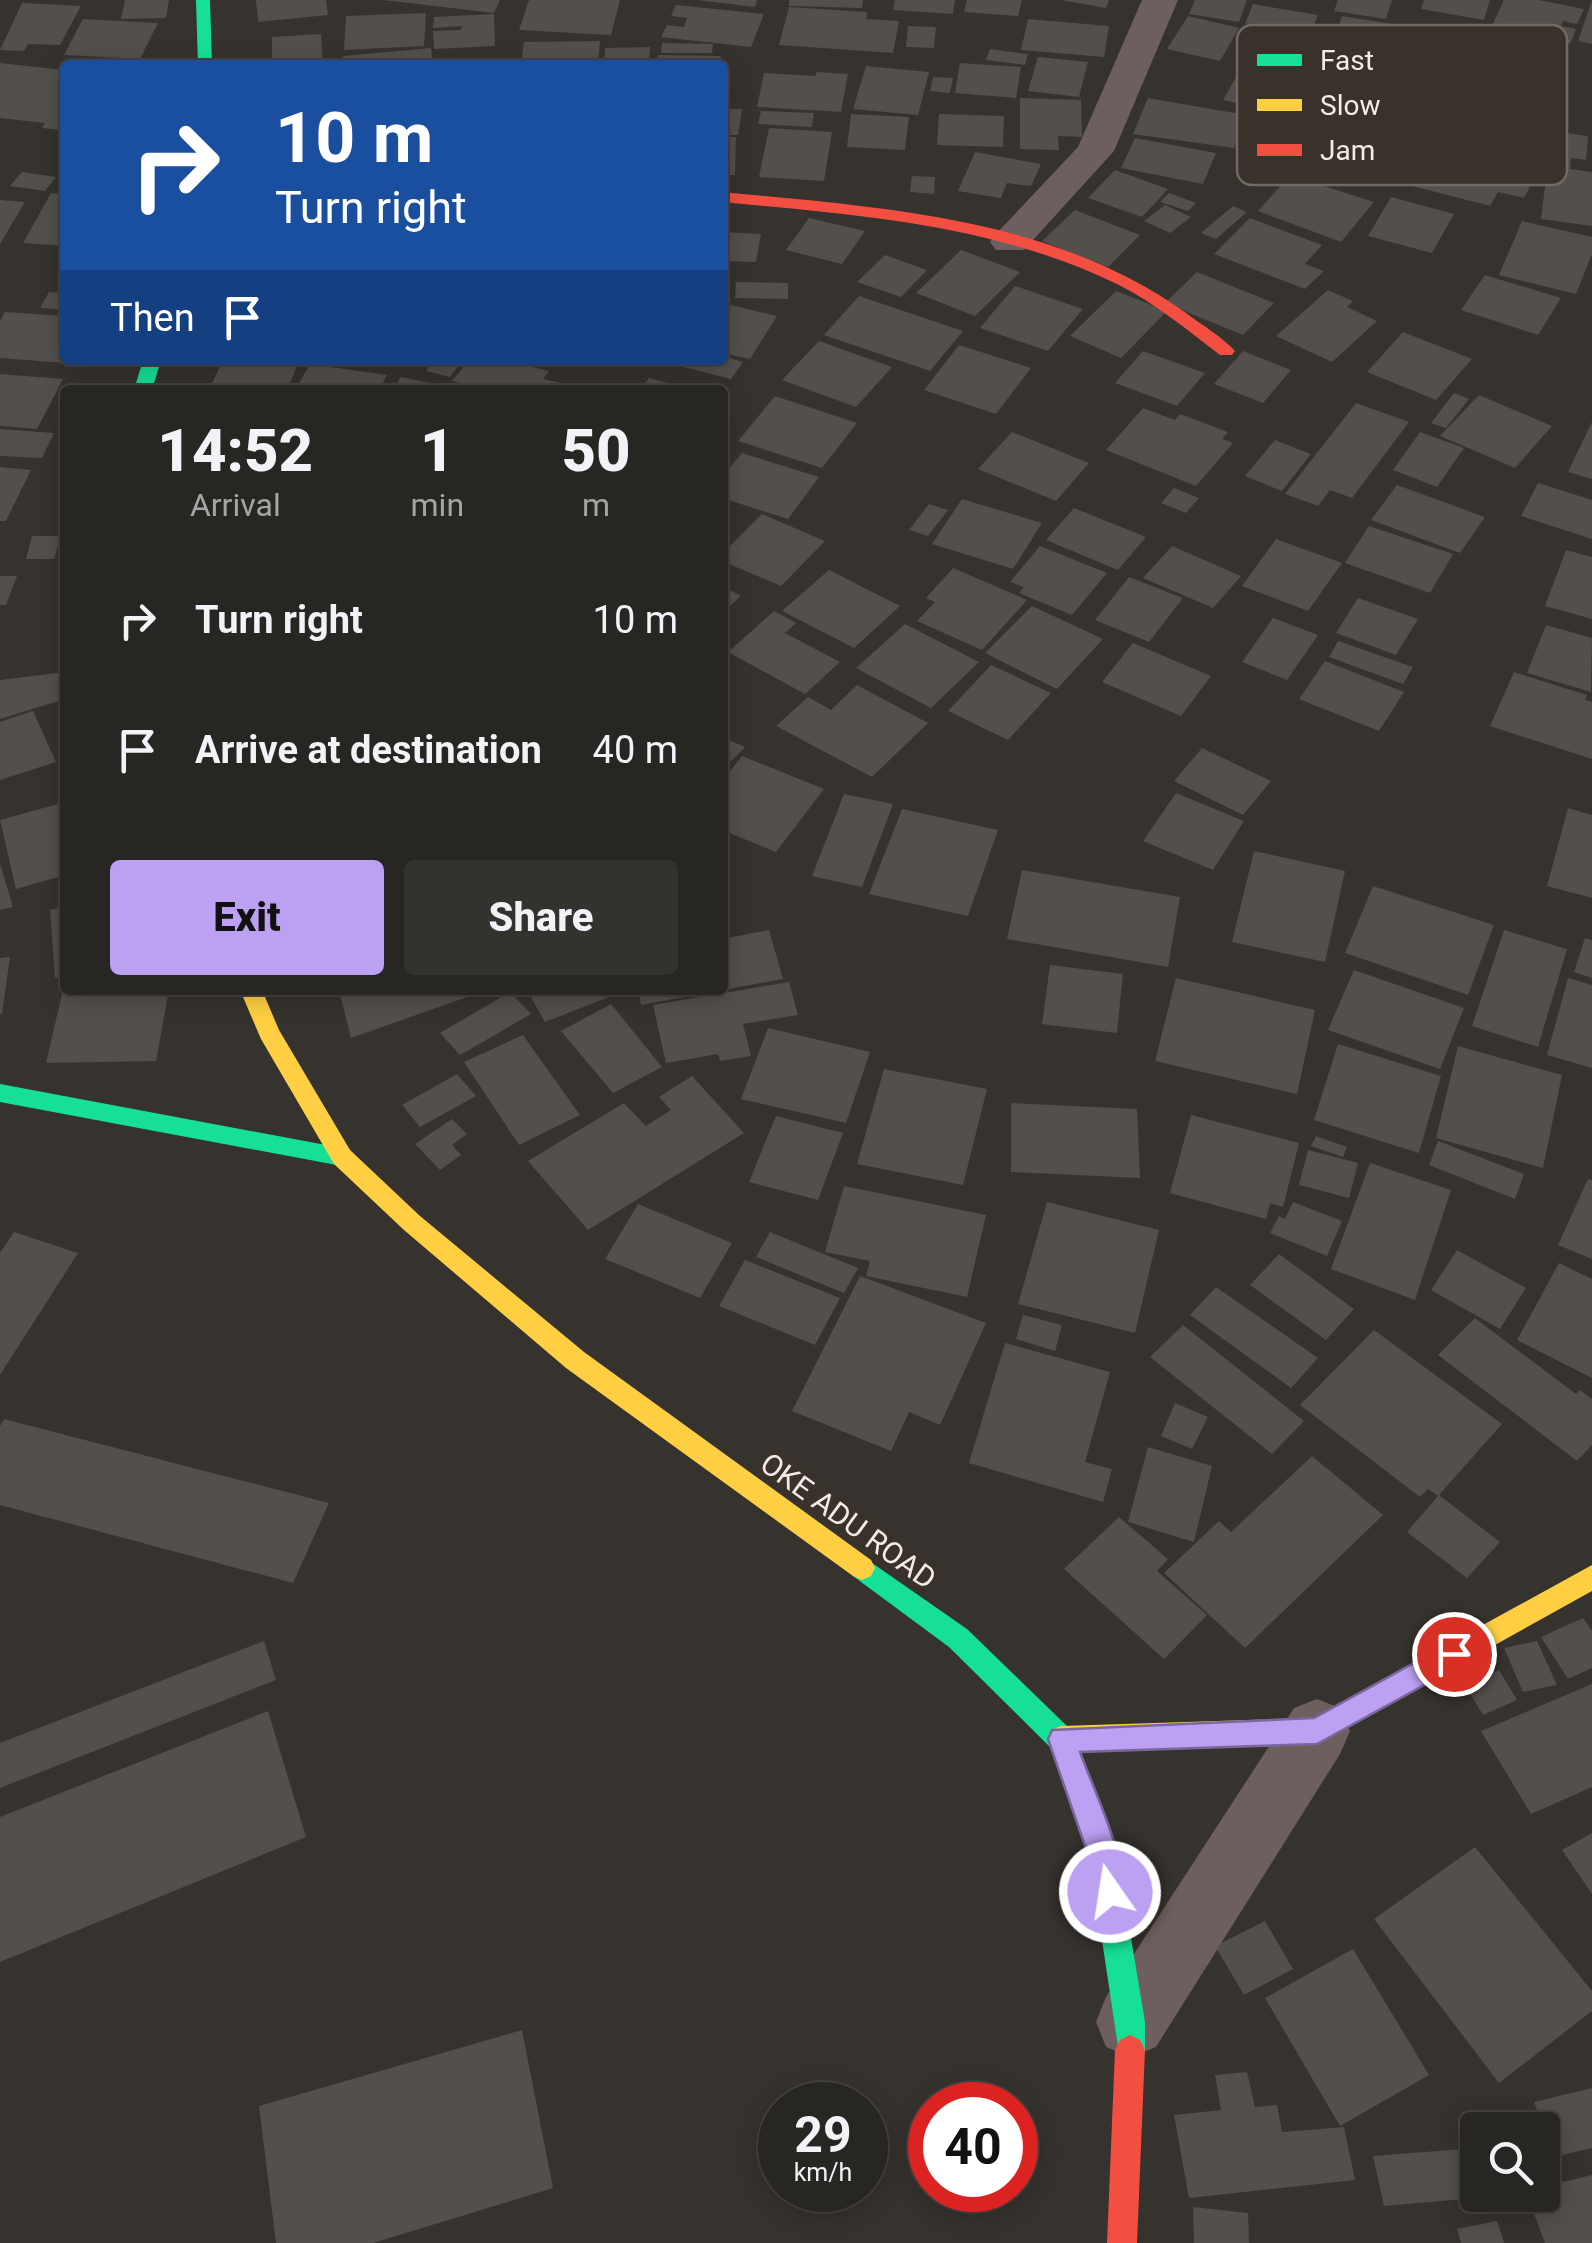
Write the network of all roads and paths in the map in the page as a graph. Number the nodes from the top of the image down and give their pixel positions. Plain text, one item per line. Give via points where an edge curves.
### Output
1 (203, 0) edge
2 (1160, 0) edge
3 (204, 60) edge
4 (728, 198) edge
5 (1010, 242) junction
6 (1226, 351) dead end
7 (253, 995) edge
8 (0, 1093) edge
9 (342, 1156) junction
10 (1592, 1577) edge
11 (1317, 1731) junction
12 (1062, 1739) junction
13 (1131, 2022) junction
14 (1122, 2243) edge

1 - 3 street
2 - 5 street via 1095,151
4 - 5 street via 854,210
5 - 6 street via 1112,276
7 - 9 street, OKE ADU ROAD
8 - 9 street
9 - 12 street, OKE ADU ROAD via 412,1224 575,1360 958,1638
10 - 11 street
11 - 12 street
11 - 13 street
12 - 13 street, OKE ADU ROAD via 1104,1860
13 - 14 street, OKE ADU ROAD

